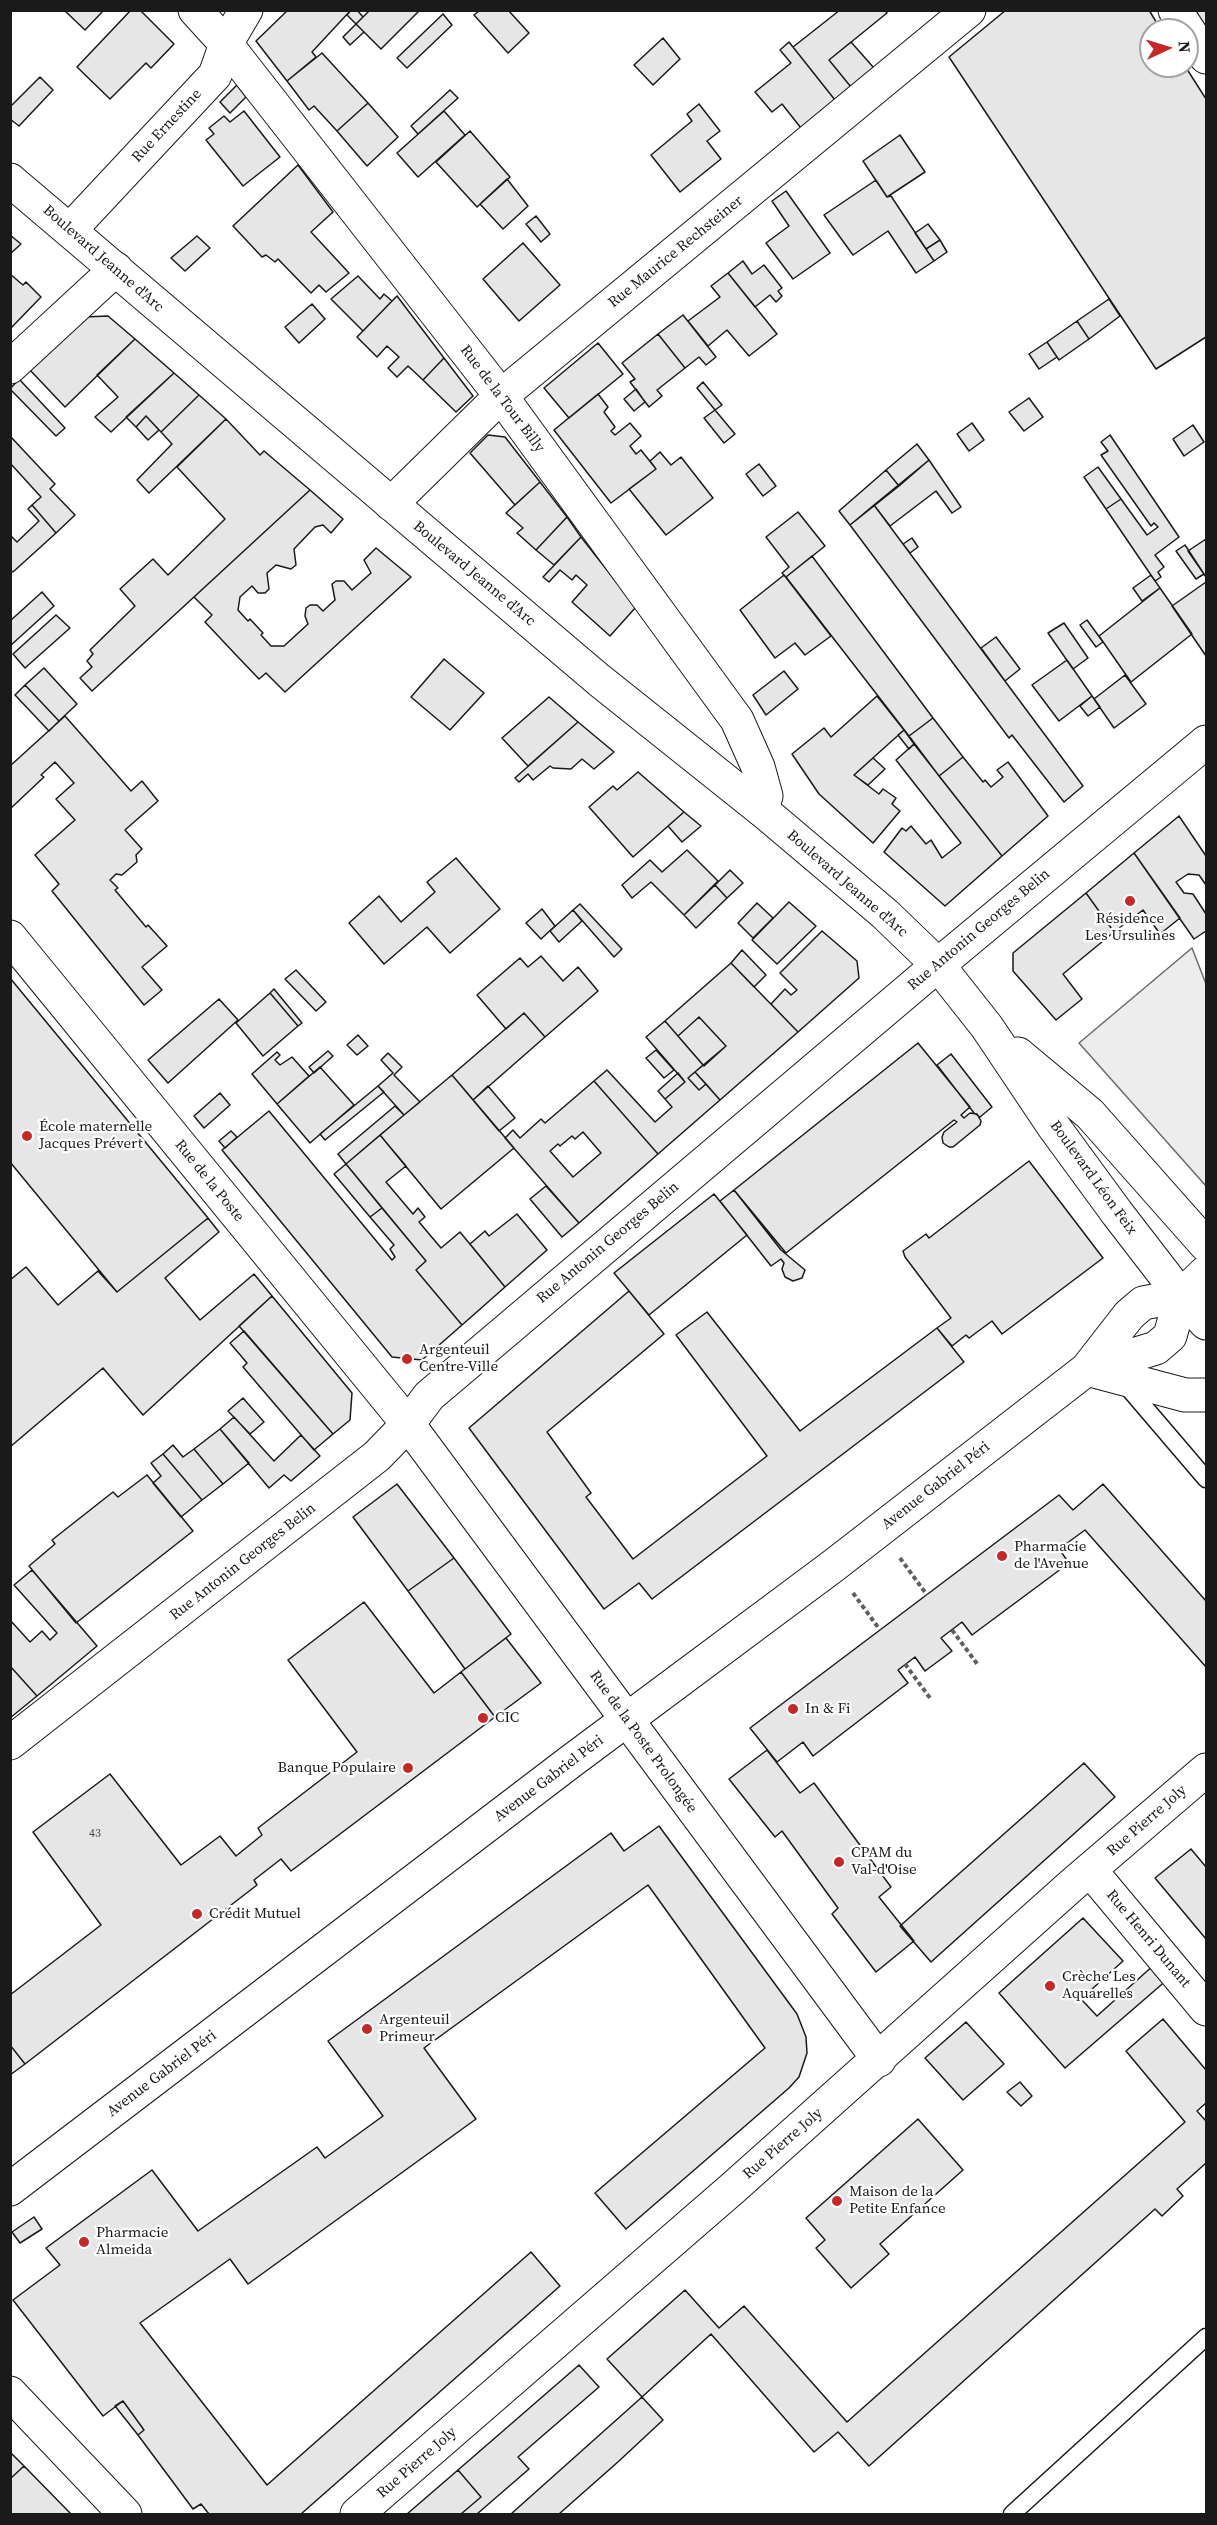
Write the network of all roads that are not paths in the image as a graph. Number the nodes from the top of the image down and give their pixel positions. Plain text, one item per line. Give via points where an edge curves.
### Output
1 (195, 10) edge
2 (246, 10) edge
3 (969, 10) edge
4 (1175, 10) edge
5 (226, 44) junction
6 (1206, 57) edge
7 (10, 180) edge
8 (70, 230) junction
9 (116, 269) junction
10 (10, 367) edge
11 (501, 396) junction
12 (391, 504) junction
13 (1206, 742) edge
14 (762, 810) junction
15 (10, 937) edge
16 (938, 965) junction
17 (987, 1027) junction
18 (1206, 1245) edge
19 (1206, 1272) edge
20 (1194, 1300) edge
21 (1206, 1323) edge
22 (1087, 1369) junction
23 (1120, 1377) junction
24 (1206, 1395) edge
25 (408, 1424) junction
26 (1206, 1479) edge
27 (627, 1720) junction
28 (10, 1743) edge
29 (1206, 1770) edge
30 (1090, 1870) junction
31 (1206, 2009) edge
32 (879, 2060) junction
33 (10, 2189) edge
34 (1206, 2337) edge
35 (10, 2393) edge
36 (125, 2514) edge
37 (357, 2514) edge
38 (1012, 2514) edge

1 - 5 street, Rue de la Tour Billy
2 - 5 street, Rue Ernestine
3 - 11 street, Rue Maurice Rechsteiner
4 - 6 street
5 - 8 street, Rue Ernestine via 215,75
5 - 11 street, Rue de la Tour Billy
7 - 8 street, Boulevard Jeanne d'Arc
8 - 9 street, Boulevard Jeanne d'Arc
9 - 10 street
9 - 12 street, Boulevard Jeanne d'Arc
11 - 12 street, Rue Maurice Rechsteiner
11 - 14 street, Rue de la Tour Billy via 737,720 758,766 766,796
12 - 14 street, Boulevard Jeanne d'Arc via 599,680
13 - 16 street, Rue Antonin Georges Belin
14 - 16 street, Boulevard Jeanne d'Arc via 885,914
15 - 25 street, Rue de la Poste
16 - 17 street, Boulevard Léon Feix
16 - 25 street, Rue Antonin Georges Belin via 429,1396
17 - 18 street, Boulevard Léon Feix via 1090,1114
17 - 20 street, Boulevard Léon Feix via 1054,1127
19 - 20 street
20 - 21 street, Boulevard Léon Feix
20 - 22 street, Avenue Gabriel Péri via 1170,1336 1156,1348
22 - 23 street
22 - 27 street, Avenue Gabriel Péri
23 - 24 street via 1185,1395
23 - 26 lane
25 - 27 street, Rue de la Poste Prolongée
25 - 28 street, Rue Antonin Georges Belin via 377,1456
27 - 32 street, Rue de la Poste Prolongée
27 - 33 street, Avenue Gabriel Péri
29 - 30 street, Rue Pierre Joly
30 - 31 street, Rue Henri Dunant
30 - 32 street, Rue Pierre Joly
32 - 37 street, Rue Pierre Joly
34 - 38 lane
35 - 36 street

